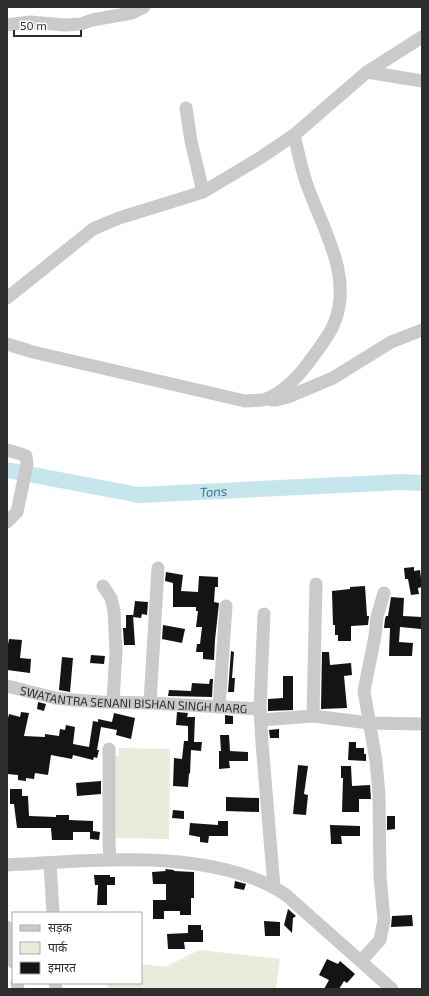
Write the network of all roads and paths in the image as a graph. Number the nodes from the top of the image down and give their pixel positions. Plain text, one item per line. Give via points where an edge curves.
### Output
1 (144, 7) edge
2 (7, 25) edge
3 (422, 37) edge
4 (367, 72) junction
5 (422, 81) edge
6 (186, 108) dead end
7 (294, 135) junction
8 (203, 192) junction
9 (7, 298) edge
10 (422, 330) edge
11 (7, 344) edge
12 (265, 399) junction
13 (7, 450) edge
14 (7, 522) edge
15 (158, 568) dead end
16 (316, 584) dead end
17 (103, 586) dead end
18 (384, 593) dead end
19 (226, 606) dead end
20 (264, 614) dead end
21 (7, 686) edge
22 (113, 702) junction
23 (150, 703) junction
24 (219, 707) junction
25 (260, 715) junction
26 (313, 716) junction
27 (369, 723) junction
28 (422, 724) edge
29 (109, 749) dead end
30 (110, 860) junction
31 (50, 863) junction
32 (7, 865) edge
33 (274, 886) junction
34 (53, 912) edge
35 (7, 927) edge
36 (12, 956) edge
37 (361, 961) junction
38 (392, 989) edge

1 - 2 street via 81,24 30,22
3 - 4 street
4 - 5 street
4 - 7 street
6 - 8 street
7 - 8 street
7 - 12 street via 306,181 340,275 340,298 335,321 324,342 298,376 285,388
8 - 9 street via 119,218 93,229
10 - 12 street via 391,342 333,378 288,397
11 - 12 street via 230,398 245,401
13 - 14 street via 26,456 27,464 17,512
15 - 23 street
16 - 26 street
17 - 22 street via 111,598 114,611 116,651
18 - 27 street via 364,692
19 - 24 street
20 - 25 street
21 - 22 street, SWATANTRA SENANI BISHAN SINGH MARG via 55,698
22 - 23 street, SWATANTRA SENANI BISHAN SINGH MARG
23 - 24 street, SWATANTRA SENANI BISHAN SINGH MARG
24 - 25 street, SWATANTRA SENANI BISHAN SINGH MARG
25 - 26 street, SWATANTRA SENANI BISHAN SINGH MARG
25 - 33 street
26 - 27 street, SWATANTRA SENANI BISHAN SINGH MARG
27 - 28 street, SWATANTRA SENANI BISHAN SINGH MARG
27 - 37 street via 378,782 380,876 384,920 380,940
29 - 30 street
30 - 31 street
30 - 33 street via 175,861 209,865
31 - 32 street
31 - 34 street
33 - 37 street
35 - 36 street
37 - 38 street

